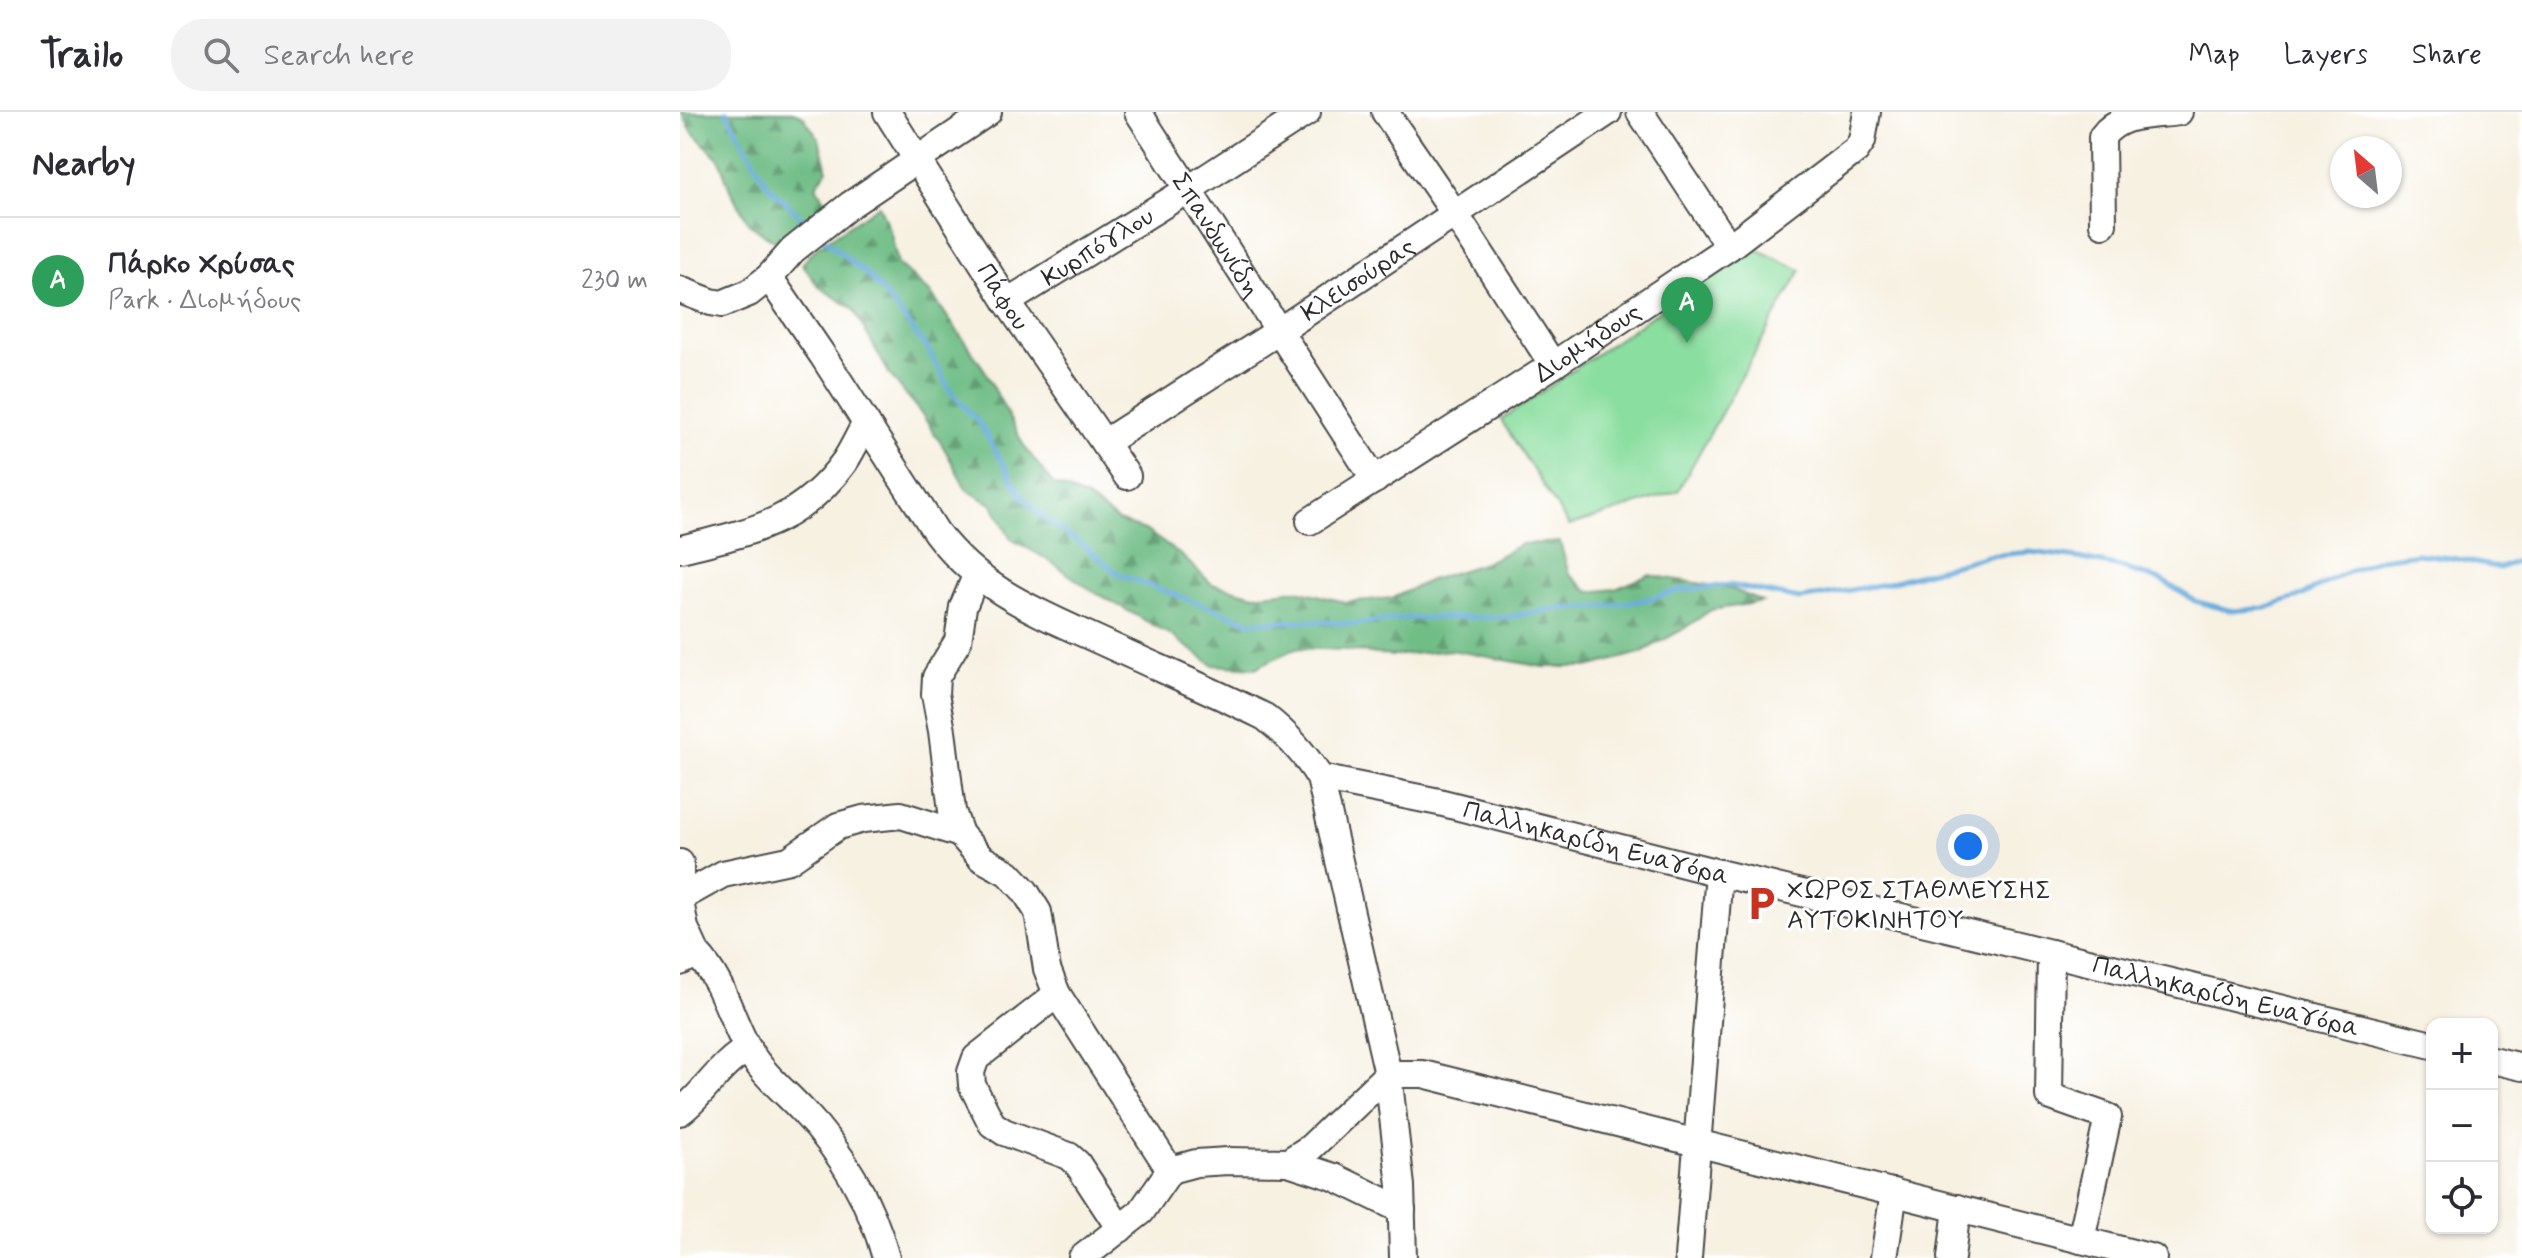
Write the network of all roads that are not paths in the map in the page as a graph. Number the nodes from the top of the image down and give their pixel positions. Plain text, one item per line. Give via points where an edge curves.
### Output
1 (887, 112) edge
2 (988, 112) edge
3 (1138, 112) edge
4 (1307, 112) edge
5 (1385, 112) edge
6 (1608, 112) edge
7 (1640, 112) edge
8 (1867, 112) edge
9 (2179, 112) edge
10 (919, 159) junction
11 (1189, 189) junction
12 (1455, 214) junction
13 (2103, 224) dead end
14 (1729, 247) junction
15 (769, 277) junction
16 (680, 290) edge
17 (1007, 302) junction
18 (1279, 331) junction
19 (1553, 365) junction
20 (866, 423) junction
21 (1104, 443) junction
22 (1127, 476) dead end
23 (1375, 480) junction
24 (1310, 521) dead end
25 (680, 549) edge
26 (976, 576) junction
27 (1320, 778) junction
28 (960, 834) junction
29 (680, 863) edge
30 (1719, 873) junction
31 (680, 898) edge
32 (2051, 953) junction
33 (689, 958) edge
34 (1057, 994) junction
35 (2426, 1044) edge
36 (748, 1049) junction
37 (2498, 1061) edge
38 (2522, 1067) edge
39 (1388, 1074) junction
40 (680, 1112) edge
41 (1697, 1143) junction
42 (1288, 1162) junction
43 (1170, 1170) junction
44 (1894, 1192) junction
45 (1957, 1208) junction
46 (1402, 1210) junction
47 (2081, 1240) junction
48 (1113, 1243) edge
49 (886, 1258) edge
50 (1082, 1258) edge
51 (1403, 1258) edge
52 (1688, 1258) edge
53 (1884, 1258) edge
54 (1951, 1258) edge
55 (2153, 1258) edge

1 - 10 street, Πάφου
2 - 10 street
3 - 11 street, Σπανδωνίδη
4 - 11 street, Κυρπόγλου
5 - 12 street
6 - 12 street, Κλεισούρας
7 - 14 street
8 - 14 street, Διομήδους via 1856,150
9 - 13 street via 2110,125 2102,137
10 - 15 street via 850,205 793,250
10 - 17 street, Πάφου
11 - 17 street, Κυρπόγλου
11 - 18 street, Σπανδωνίδη
12 - 18 street, Κλεισούρας
12 - 19 street
14 - 19 street, Διομήδους
15 - 16 street via 722,304
15 - 20 street
17 - 21 street, Πάφου
18 - 21 street, Κλεισούρας
18 - 23 street, Σπανδωνίδη
19 - 23 street, Διομήδους
20 - 25 street via 845,460 801,508 748,533
20 - 26 street via 936,532
21 - 22 street, Πάφου
23 - 24 street, Διομήδους
26 - 27 street via 1036,611 1265,717 1285,733
26 - 28 street via 963,607 958,641 936,677 946,775
27 - 30 street, Παλληκαρίδη Ευαγόρα via 1439,802
27 - 39 street
28 - 31 street via 901,815 863,819 838,826 789,860 723,874
28 - 34 street via 981,858 1008,873 1038,912 1047,969
29 - 31 street
30 - 32 street, Παλληκαρίδη Ευαγόρα
30 - 41 street
31 - 33 street
32 - 35 street, Παλληκαρίδη Ευαγόρα
32 - 47 street via 2049,1096 2108,1117
33 - 36 street via 709,966
34 - 43 street
34 - 48 street via 976,1058 972,1085 992,1124 1077,1163
36 - 40 street
36 - 49 street via 852,1173
37 - 38 street
39 - 41 street via 1423,1074
39 - 42 street via 1310,1148
39 - 46 street
41 - 44 street
41 - 52 street
42 - 43 street via 1196,1163
42 - 46 street via 1334,1177
43 - 48 street
44 - 45 street
44 - 53 street
45 - 47 street
45 - 54 street
46 - 51 street
47 - 55 street
48 - 50 street

